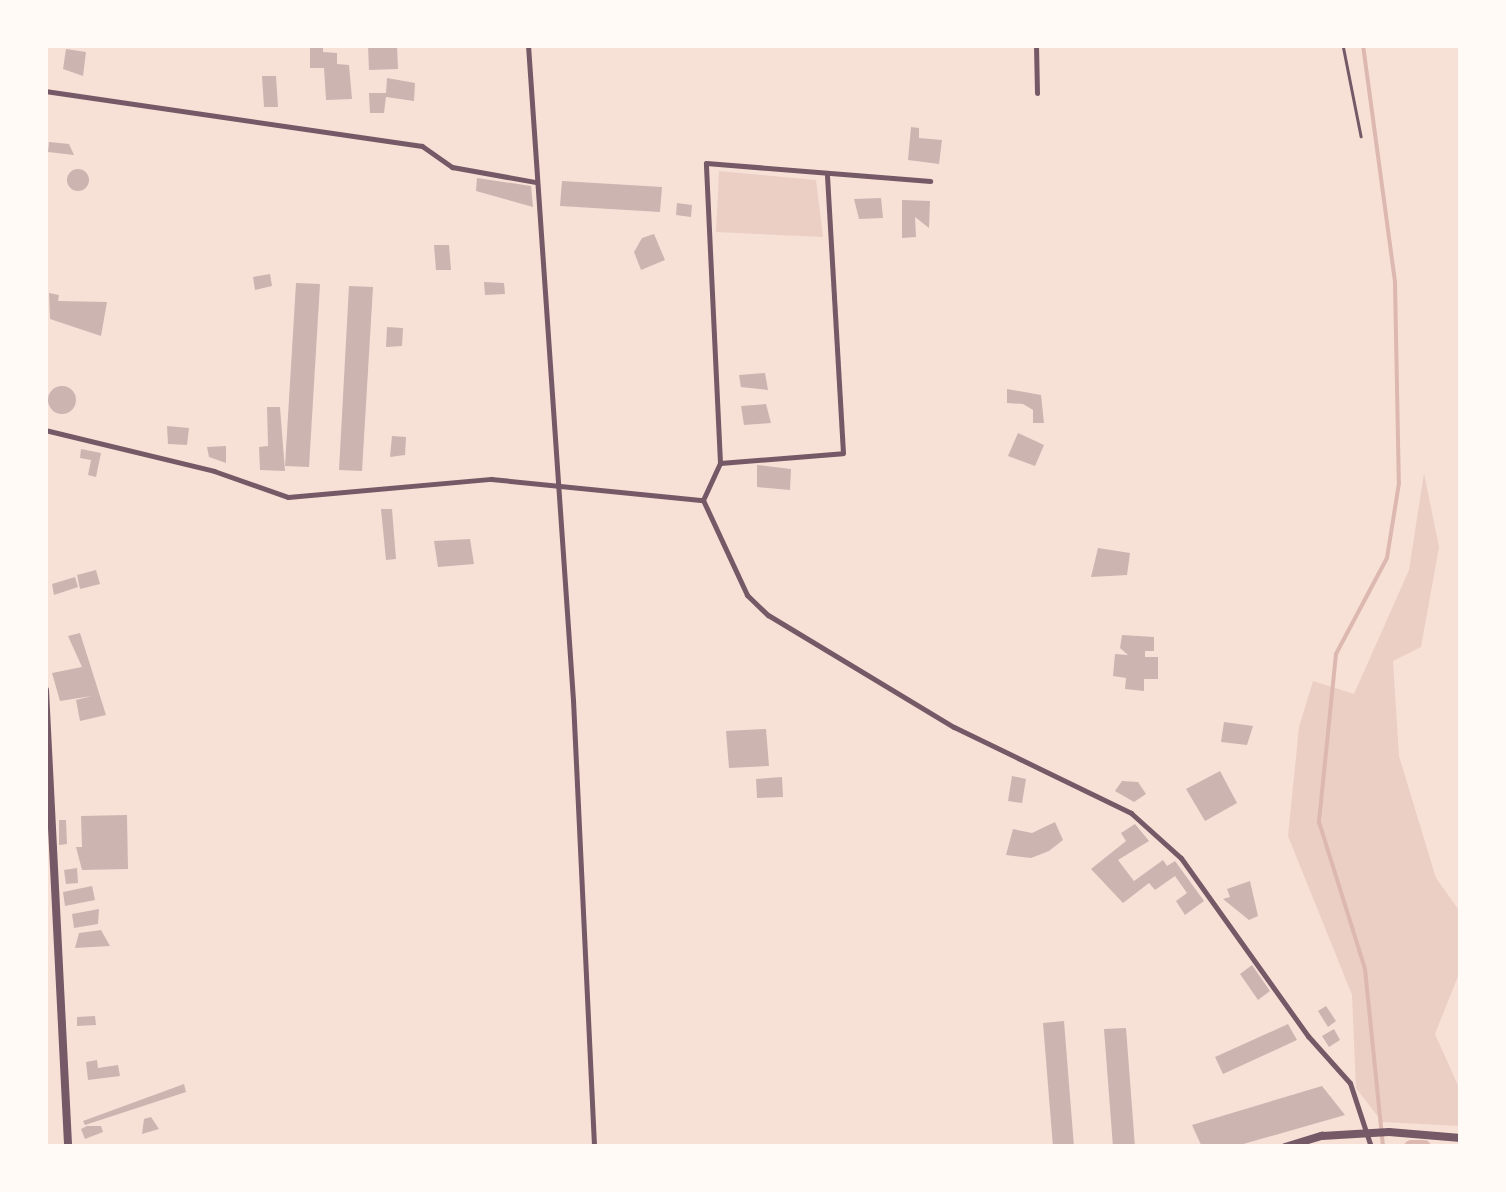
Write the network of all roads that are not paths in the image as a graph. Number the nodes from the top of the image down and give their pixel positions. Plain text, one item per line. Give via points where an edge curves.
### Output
1 (528, 45) edge
2 (1036, 45) edge
3 (1342, 45) edge
4 (45, 92) edge
5 (1038, 93) dead end
6 (1361, 136) dead end
7 (826, 172) junction
8 (930, 181) dead end
9 (536, 182) junction
10 (45, 430) edge
11 (720, 462) junction
12 (554, 486) junction
13 (702, 500) junction
14 (45, 690) edge
15 (1461, 1138) edge
16 (1372, 1139) edge
17 (68, 1147) edge
18 (594, 1147) edge
19 (1285, 1147) edge

1 - 9 street
2 - 5 street
3 - 6 lane
4 - 9 street via 422,146 452,167
7 - 8 street
7 - 11 street via 842,453
7 - 11 street via 706,163
9 - 12 street
10 - 12 street via 214,471 288,497 490,479
11 - 13 street
12 - 13 street
12 - 18 street via 573,700
13 - 16 street via 748,595 768,614 954,726 1154,832 1181,858 1308,1036 1350,1083
14 - 17 street
15 - 16 street via 1389,1132
16 - 19 street

